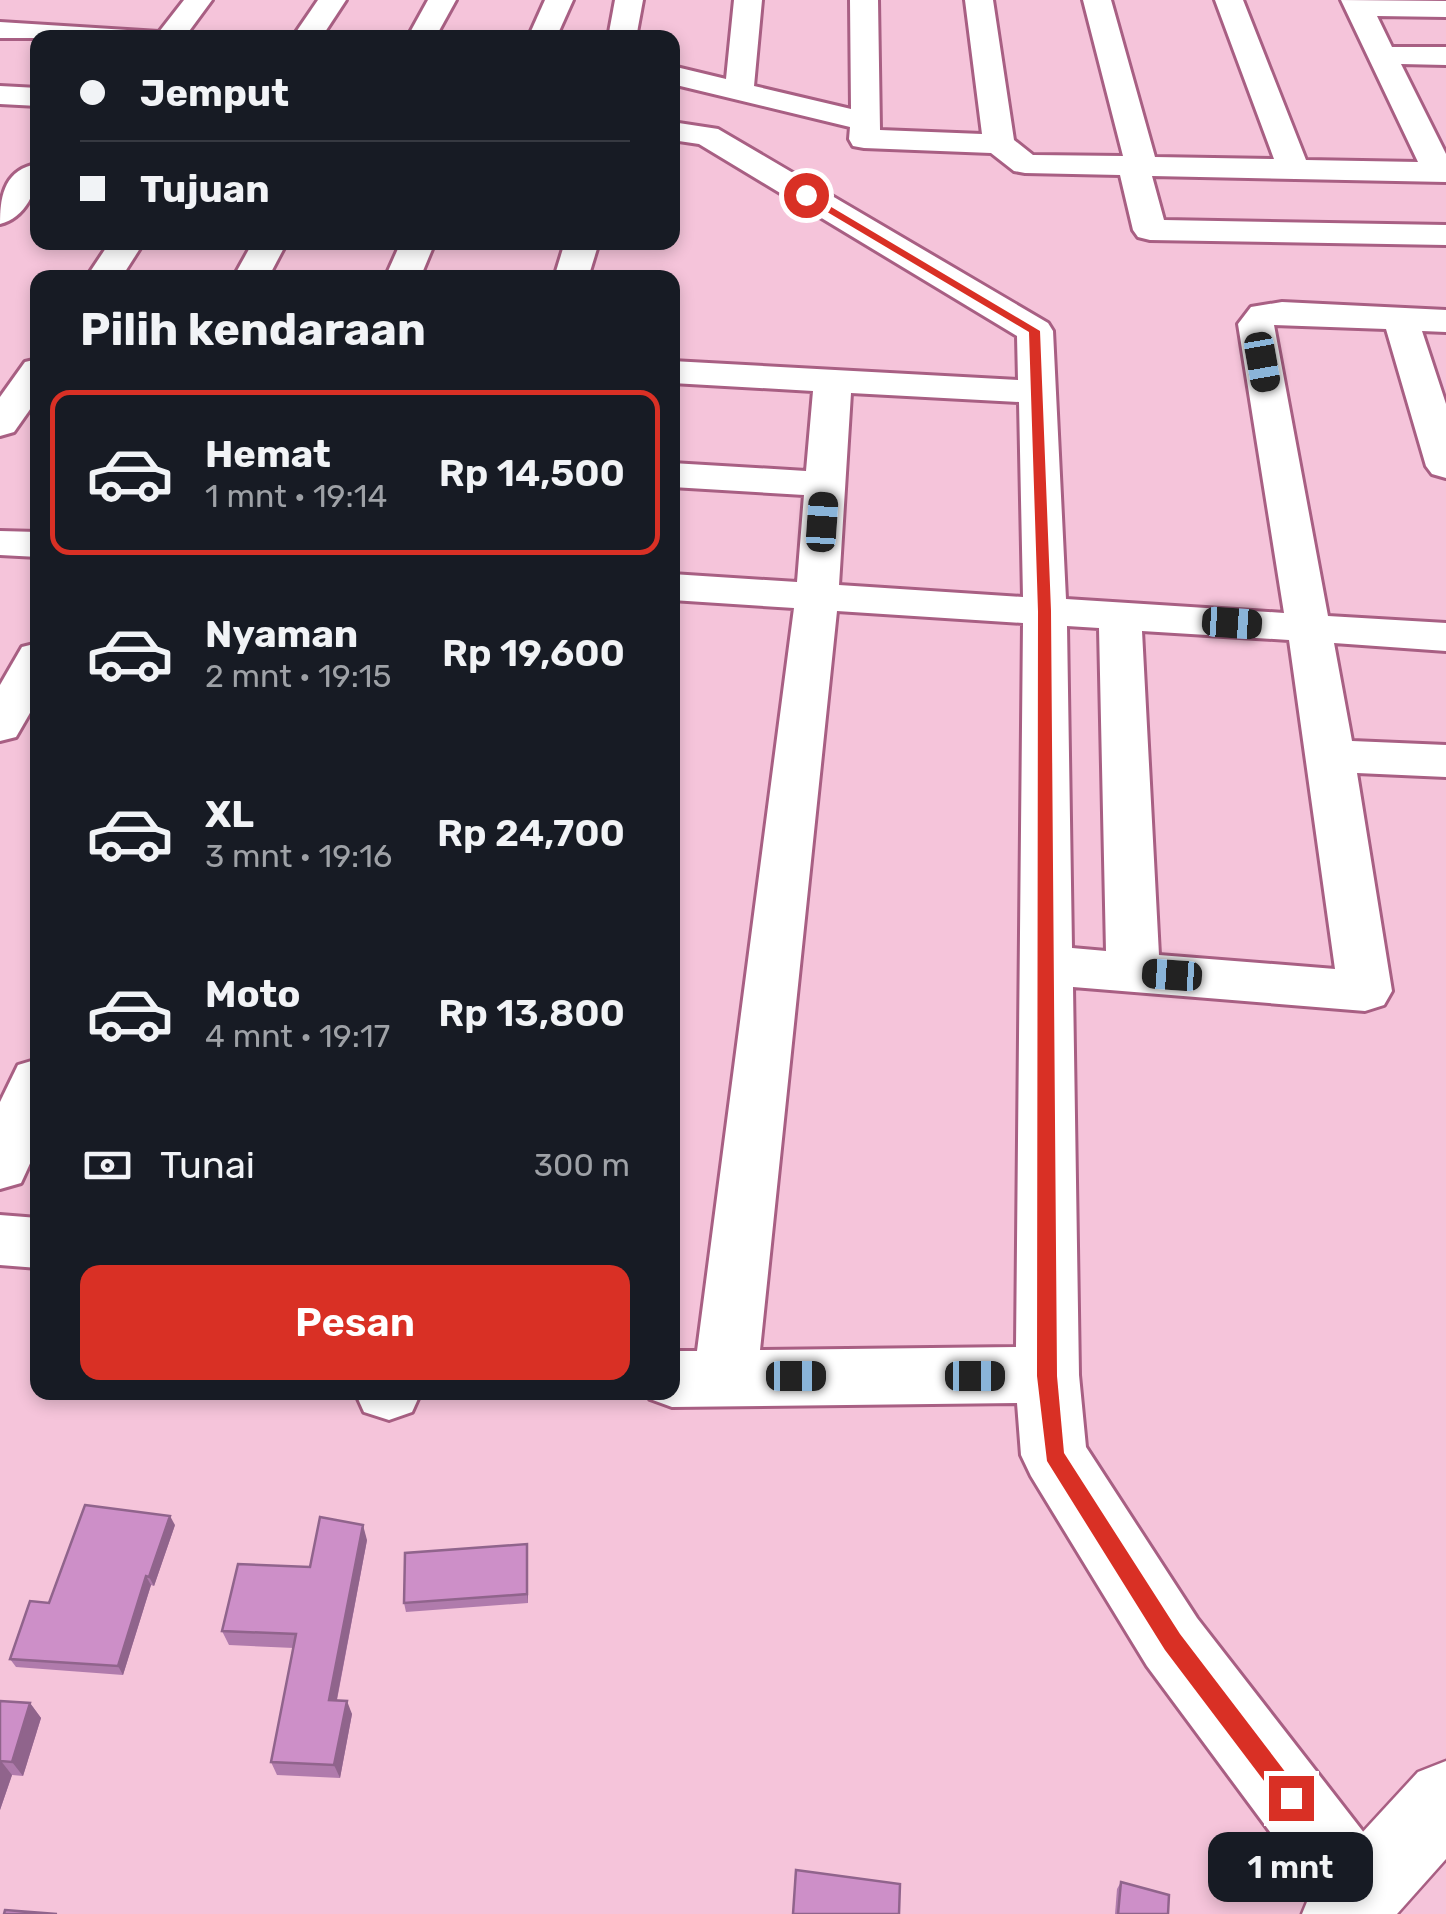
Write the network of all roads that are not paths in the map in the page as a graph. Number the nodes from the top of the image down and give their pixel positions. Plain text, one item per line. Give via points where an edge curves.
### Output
1 (198, 0) edge
2 (332, 0) edge
3 (442, 0) edge
4 (558, 0) edge
5 (629, 0) edge
6 (748, 0) edge
7 (864, 0) edge
8 (979, 0) edge
9 (1096, 0) edge
10 (1230, 0) edge
11 (1356, 4) edge
12 (1446, 8) edge
13 (0, 30) edge
14 (175, 30) edge
15 (311, 30) edge
16 (425, 30) edge
17 (545, 30) edge
18 (623, 30) edge
19 (30, 32) edge
20 (1382, 55) junction
21 (1446, 56) edge
22 (680, 78) edge
23 (739, 92) junction
24 (0, 95) edge
25 (30, 97) edge
26 (1408, 107) junction
27 (1446, 107) edge
28 (866, 122) junction
29 (680, 131) edge
30 (998, 144) junction
31 (1138, 167) junction
32 (1292, 167) junction
33 (1443, 172) edge
34 (23, 175) edge
35 (0, 214) edge
36 (1446, 236) edge
37 (1401, 320) junction
38 (1446, 321) edge
39 (680, 372) edge
40 (30, 381) edge
41 (833, 382) junction
42 (1040, 392) junction
43 (0, 424) edge
44 (1446, 466) edge
45 (680, 475) edge
46 (825, 484) junction
47 (0, 543) edge
48 (30, 545) edge
49 (680, 587) edge
50 (817, 596) junction
51 (1045, 611) junction
52 (1120, 616) junction
53 (1307, 628) junction
54 (1446, 637) edge
55 (30, 672) edge
56 (0, 726) edge
57 (1331, 756) junction
58 (1446, 761) edge
59 (1044, 965) junction
60 (1133, 972) junction
61 (30, 1098) edge
62 (0, 1166) edge
63 (0, 1240) edge
64 (30, 1242) edge
65 (1047, 1376) junction
66 (699, 1378) edge
67 (1446, 1800) edge
68 (1352, 1903) edge

1 - 14 street
2 - 15 street
3 - 16 street
4 - 17 street
5 - 18 street
6 - 23 street
7 - 28 street
8 - 30 street
9 - 31 street
10 - 32 street
11 - 12 street
11 - 20 street
13 - 19 street
20 - 21 street
20 - 26 street
22 - 23 street
23 - 28 street
24 - 25 street
26 - 27 street
26 - 33 street
28 - 30 street via 864,139
29 - 42 street via 707,136 1035,331
30 - 31 street via 1025,164
31 - 32 street
31 - 36 street via 1150,230
32 - 33 street
34 - 35 street
37 - 38 street
37 - 44 street
37 - 53 street via 1282,312 1256,324
39 - 41 street
40 - 43 street
41 - 42 street
41 - 46 street
42 - 51 street
45 - 46 street
46 - 50 street
47 - 48 street
49 - 50 street
50 - 51 street
50 - 66 street
51 - 52 street
51 - 59 street
52 - 53 street
52 - 60 street
53 - 54 street
53 - 57 street
55 - 56 street
57 - 58 street
57 - 60 street via 1365,991
59 - 60 street
59 - 65 street
61 - 62 street
63 - 64 street
65 - 66 street
65 - 68 street via 1054,1455 1172,1642
67 - 68 street

